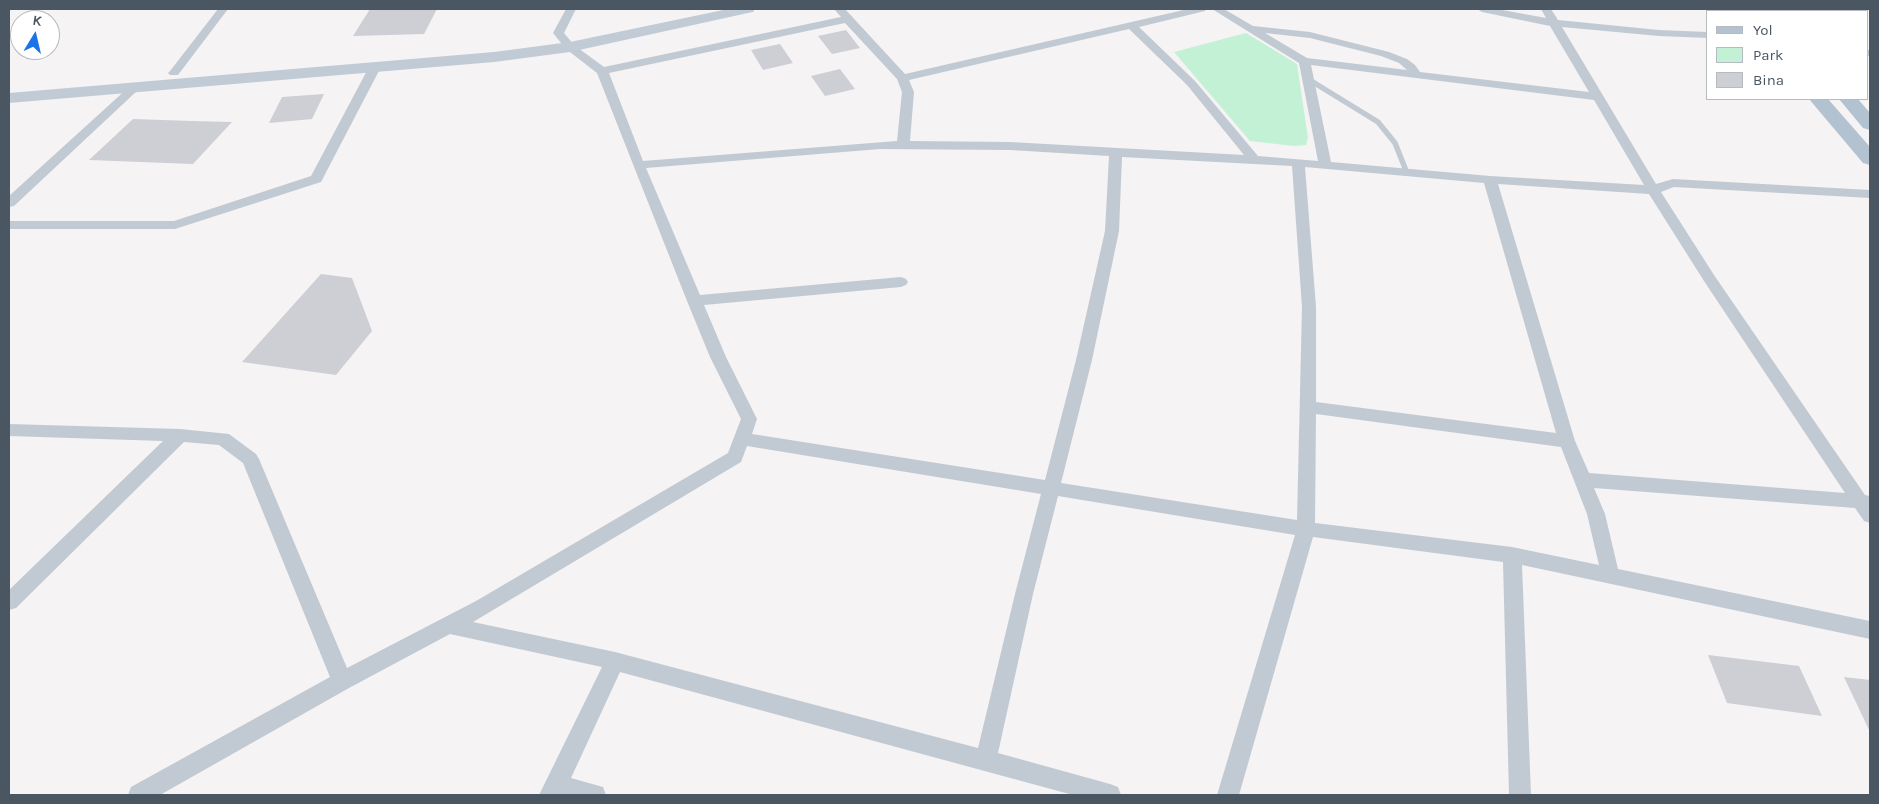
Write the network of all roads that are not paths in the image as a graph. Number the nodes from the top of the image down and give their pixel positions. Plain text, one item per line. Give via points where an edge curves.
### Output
1 (223, 9) edge
2 (571, 9) edge
3 (682, 9) edge
4 (748, 9) edge
5 (839, 9) edge
6 (1201, 9) edge
7 (1217, 9) edge
8 (1482, 9) edge
9 (1546, 9) edge
10 (847, 19) junction
11 (1554, 23) junction
12 (1131, 25) junction
13 (596, 26) dead end
14 (1251, 29) junction
15 (577, 30) dead end
16 (558, 33) junction
17 (1706, 35) edge
18 (570, 47) junction
19 (1304, 61) junction
20 (376, 67) junction
21 (602, 71) junction
22 (174, 73) junction
23 (1416, 75) junction
24 (902, 78) junction
25 (1308, 79) junction
26 (9, 87) edge
27 (134, 88) junction
28 (1599, 97) junction
29 (9, 98) edge
30 (1819, 100) edge
31 (1849, 100) edge
32 (1870, 124) edge
33 (903, 145) junction
34 (1116, 153) junction
35 (1254, 159) junction
36 (1870, 160) edge
37 (1298, 164) junction
38 (638, 165) junction
39 (1325, 165) junction
40 (1407, 172) junction
41 (1490, 180) junction
42 (1654, 190) junction
43 (1870, 194) edge
44 (9, 203) edge
45 (9, 225) edge
46 (901, 282) dead end
47 (694, 301) junction
48 (1308, 407) junction
49 (9, 430) edge
50 (180, 435) junction
51 (744, 439) junction
52 (1568, 441) junction
53 (1584, 480) junction
54 (1051, 489) junction
55 (1867, 507) edge
56 (1306, 529) junction
57 (1512, 555) junction
58 (1611, 577) junction
59 (9, 602) edge
60 (449, 625) junction
61 (1870, 630) edge
62 (615, 662) junction
63 (342, 681) junction
64 (986, 760) junction
65 (554, 790) edge
66 (139, 795) edge
67 (595, 795) edge
68 (1110, 795) edge
69 (1228, 795) edge
70 (1520, 795) edge

1 - 22 street
2 - 16 street
3 - 13 main road
4 - 18 main road
5 - 10 street
6 - 12 street
7 - 14 street
8 - 11 street
9 - 11 street
10 - 21 street
10 - 24 street
11 - 17 street via 1658,34
11 - 28 street
12 - 24 street
12 - 35 street via 1191,84
14 - 19 street
14 - 23 street via 1295,32 1385,54 1411,66
15 - 16 main road
16 - 18 street
16 - 22 main road via 489,44
18 - 20 main road
18 - 21 street
19 - 23 street
19 - 25 street
20 - 27 main road
20 - 45 street via 316,179 175,225
21 - 38 street
22 - 26 main road
23 - 28 street
24 - 33 street via 908,92
25 - 39 street
25 - 40 lane via 1378,122 1395,143
27 - 29 main road
27 - 44 street
28 - 42 street
30 - 36 main road
31 - 32 main road
33 - 34 street via 1010,146
33 - 38 street
34 - 35 street
34 - 54 street via 1112,231
35 - 37 street
37 - 39 street
37 - 48 street via 1309,306
38 - 47 street
39 - 40 street
40 - 41 street
41 - 42 street
41 - 52 street
42 - 43 street via 1674,183
42 - 55 street via 1709,278
46 - 47 street
47 - 51 street via 749,419
48 - 52 street
48 - 56 street
49 - 50 street
50 - 59 street
50 - 63 street via 223,439 250,459
51 - 54 street
51 - 60 street via 735,457
52 - 53 street
53 - 55 street
53 - 58 street
54 - 56 street
54 - 64 street
56 - 57 street
56 - 69 street
57 - 58 street
57 - 70 street
58 - 61 street
60 - 62 street
60 - 63 street
62 - 64 street
62 - 65 street
63 - 66 street
64 - 68 street
65 - 67 street

